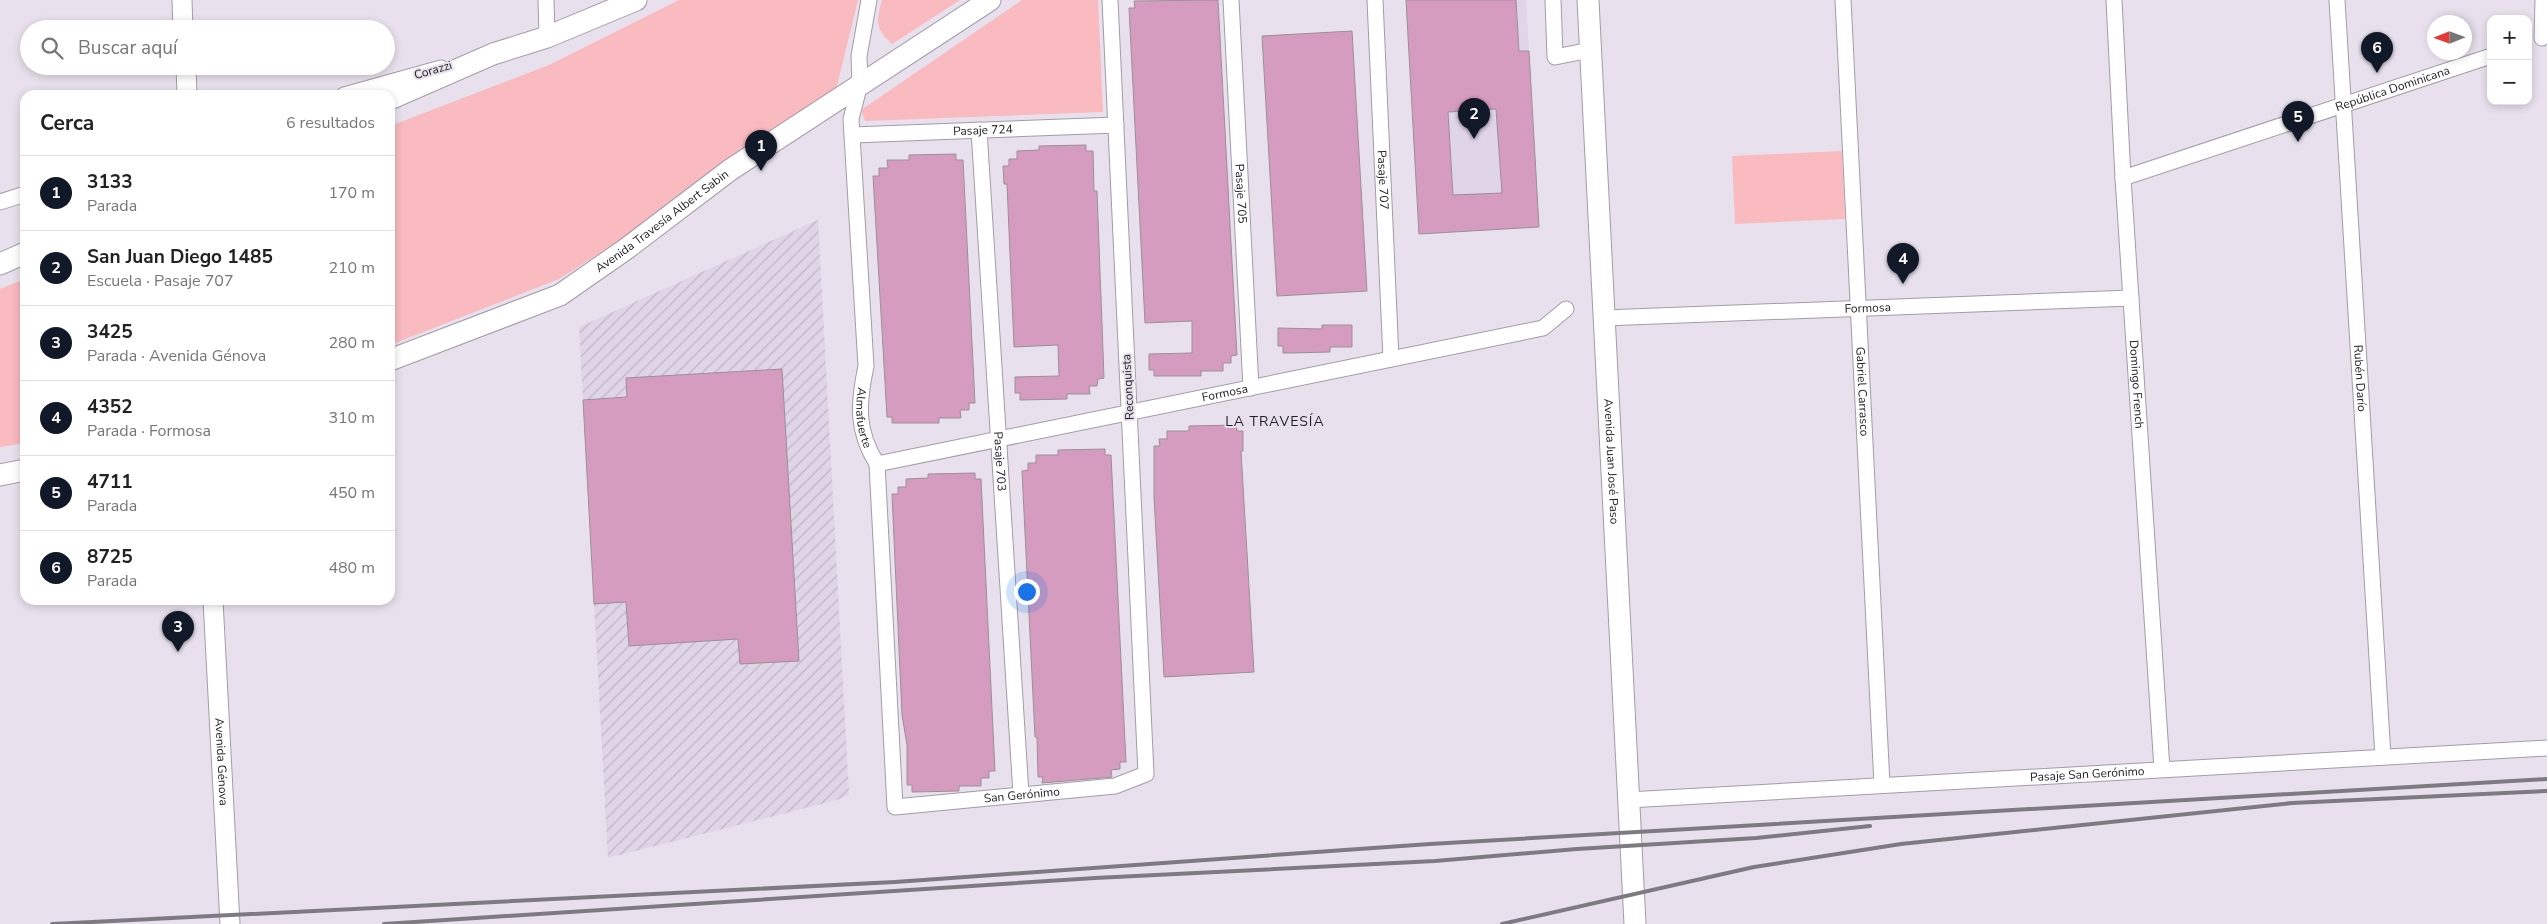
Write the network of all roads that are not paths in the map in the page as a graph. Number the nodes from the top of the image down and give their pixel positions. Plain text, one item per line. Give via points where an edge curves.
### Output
1 (182, 0) edge
2 (546, 0) edge
3 (636, 0) edge
4 (869, 0) edge
5 (990, 0) edge
6 (1110, 0) edge
7 (1231, 0) edge
8 (1375, 0) edge
9 (1553, 0) edge
10 (1588, 0) edge
11 (1842, 0) edge
12 (2114, 0) edge
13 (2337, 0) edge
14 (2543, 0) edge
15 (183, 20) edge
16 (547, 37) junction
17 (2539, 39) edge
18 (1590, 50) junction
19 (493, 54) junction
20 (2487, 57) edge
21 (186, 75) edge
22 (860, 84) junction
23 (187, 90) edge
24 (362, 90) edge
25 (395, 97) edge
26 (2344, 106) junction
27 (1116, 125) junction
28 (979, 130) junction
29 (852, 135) junction
30 (2122, 178) junction
31 (20, 196) edge
32 (0, 202) edge
33 (20, 256) edge
34 (0, 264) edge
35 (2131, 298) junction
36 (1858, 307) junction
37 (1566, 309) dead end
38 (1604, 318) junction
39 (395, 358) edge
40 (1391, 359) junction
41 (1251, 388) junction
42 (1129, 413) junction
43 (998, 440) junction
44 (877, 464) junction
45 (20, 471) edge
46 (0, 475) edge
47 (213, 605) edge
48 (2547, 748) edge
49 (2384, 757) junction
50 (2162, 770) junction
51 (1146, 774) joint
52 (1882, 785) junction
53 (1021, 794) junction
54 (1628, 800) junction
55 (895, 807) joint
56 (230, 924) edge
57 (1635, 924) edge

1 - 15 street
2 - 16 street
3 - 16 main road
4 - 22 street, Almafuerte via 859,56
5 - 22 main road, Avenida Travesía Albert Sabin
6 - 27 street, Reconquista
7 - 41 street, Pasaje 705
8 - 40 street, Pasaje 707
9 - 18 street via 1555,57
10 - 18 main road, Avenida Juan José Paso
11 - 36 street, Gabriel Carrasco
12 - 30 street, Domingo French
13 - 26 street, Rubén Darío
14 - 17 street
16 - 19 main road
18 - 38 main road, Avenida Juan José Paso
19 - 24 street, Corazzi
19 - 25 main road
20 - 26 street, República Dominicana
21 - 23 street
22 - 29 street, Almafuerte via 853,106
22 - 39 main road, Avenida Travesía Albert Sabin via 730,170 560,295
26 - 30 street, República Dominicana
26 - 49 street, Rubén Darío
27 - 28 street, Pasaje 724
27 - 42 street, Reconquista
28 - 29 street, Pasaje 724
28 - 43 street, Pasaje 703
29 - 44 street, Almafuerte via 866,366 860,417 866,446
30 - 35 street, Domingo French
31 - 32 street
33 - 34 main road
35 - 36 street, Formosa
35 - 50 street, Domingo French
36 - 38 street, Formosa
36 - 52 street, Gabriel Carrasco
37 - 40 street, Formosa via 1543,328
38 - 54 main road, Avenida Juan José Paso
40 - 41 street, Formosa
41 - 42 street, Formosa
42 - 43 street, Formosa
42 - 51 street, Reconquista
43 - 44 street, Formosa
43 - 53 street, Pasaje 703
44 - 55 street, Almafuerte
45 - 46 main road
47 - 56 street, Avenida Génova
48 - 49 street, Pasaje San Gerónimo
49 - 50 street, Pasaje San Gerónimo
50 - 52 street, Pasaje San Gerónimo
51 - 53 street, San Gerónimo via 1115,786
52 - 54 street, Pasaje San Gerónimo
53 - 55 street, San Gerónimo
54 - 57 main road, Avenida Juan José Paso

